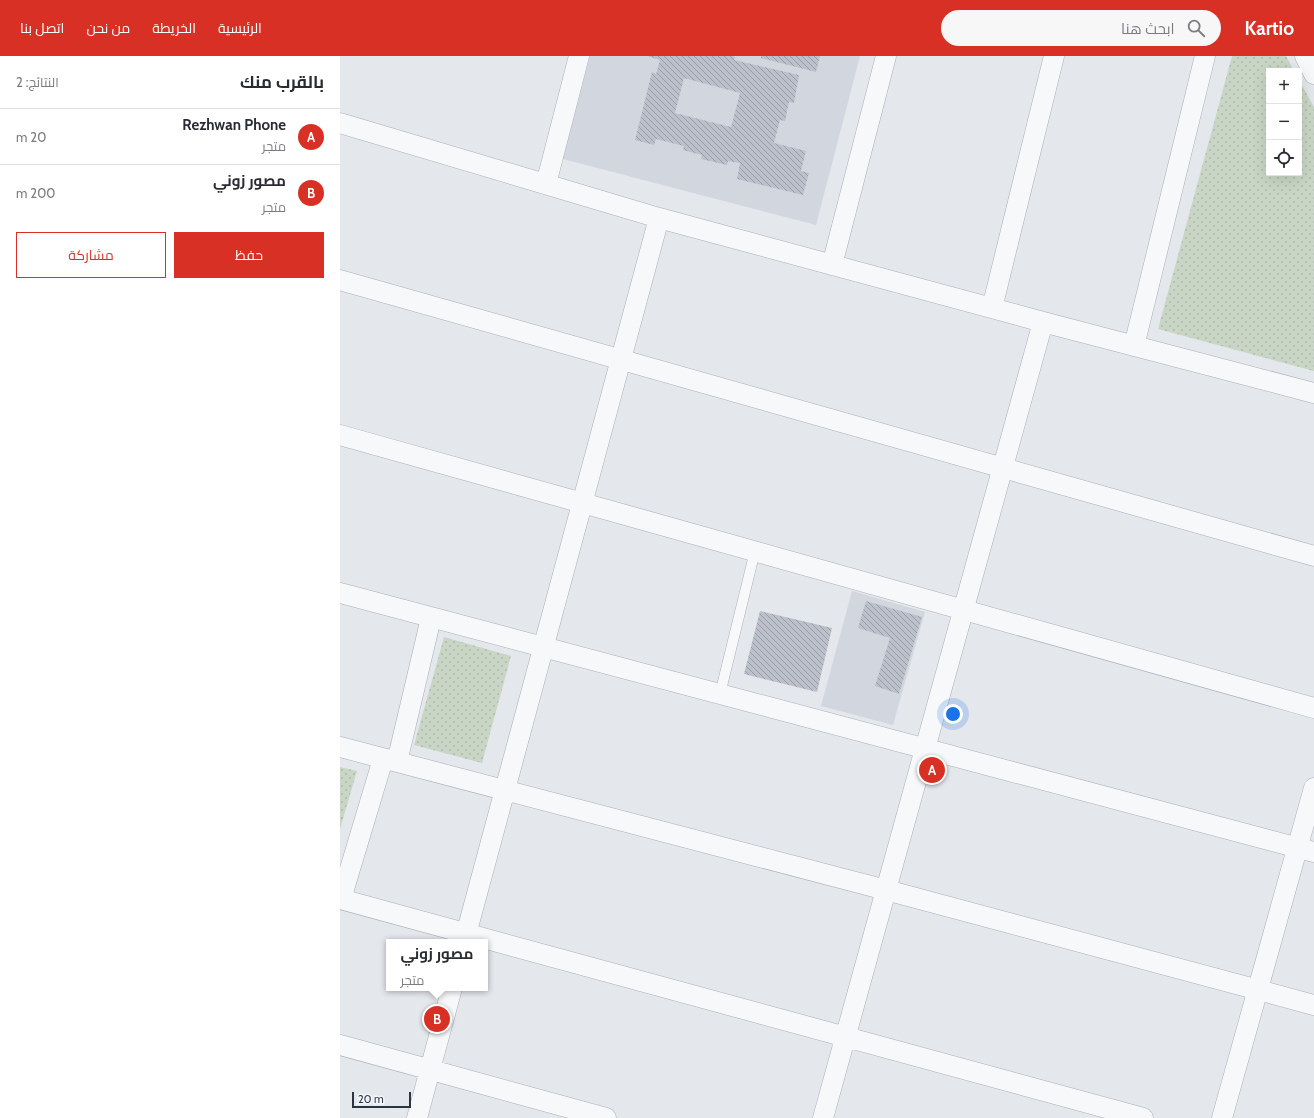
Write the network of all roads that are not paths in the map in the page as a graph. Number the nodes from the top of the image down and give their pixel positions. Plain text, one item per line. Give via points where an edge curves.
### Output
1 (579, 56) edge
2 (886, 56) edge
3 (1054, 56) edge
4 (1205, 56) edge
5 (1305, 56) edge
6 (1314, 74) edge
7 (340, 123) edge
8 (546, 184) junction
9 (659, 218) junction
10 (832, 265) junction
11 (340, 280) edge
12 (992, 308) junction
13 (1044, 322) junction
14 (1134, 346) junction
15 (621, 359) junction
16 (1314, 393) edge
17 (340, 435) edge
18 (1003, 468) junction
19 (582, 503) junction
20 (755, 551) junction
21 (1314, 556) edge
22 (340, 594) edge
23 (964, 610) junction
24 (431, 618) junction
25 (543, 647) junction
26 (720, 694) junction
27 (1314, 708) edge
28 (340, 747) edge
29 (925, 748) junction
30 (390, 760) junction
31 (1314, 788) edge
32 (505, 791) junction
33 (1306, 850) edge
34 (886, 890) junction
35 (341, 899) edge
36 (465, 938) edge
37 (488, 944) edge
38 (1258, 990) junction
39 (451, 991) edge
40 (1314, 1005) edge
41 (845, 1037) junction
42 (340, 1045) edge
43 (430, 1070) junction
44 (417, 1118) edge
45 (606, 1118) edge
46 (823, 1118) edge
47 (1143, 1118) edge
48 (1222, 1118) edge

1 - 8 street
2 - 10 street
3 - 12 street
4 - 14 street
5 - 6 street
7 - 8 street
8 - 9 street
9 - 10 street
9 - 15 street
10 - 12 street
11 - 15 street
12 - 13 street
13 - 14 street
13 - 18 street
14 - 16 street
15 - 18 street
15 - 19 street
17 - 19 street
18 - 21 street
18 - 23 street
19 - 20 street
19 - 25 street
20 - 23 street
20 - 26 lane
22 - 24 street
23 - 27 street
23 - 29 street
24 - 25 street
24 - 30 street
25 - 26 street
25 - 32 street
26 - 29 street
28 - 30 street
29 - 33 street
29 - 34 street
30 - 32 street
30 - 35 street
31 - 33 street
32 - 34 street
32 - 36 street
33 - 38 street
34 - 38 street
34 - 41 street
35 - 36 street
37 - 41 street
38 - 40 street
38 - 48 street
39 - 43 street
41 - 46 street
41 - 47 street
42 - 43 street
43 - 44 street
43 - 45 street

